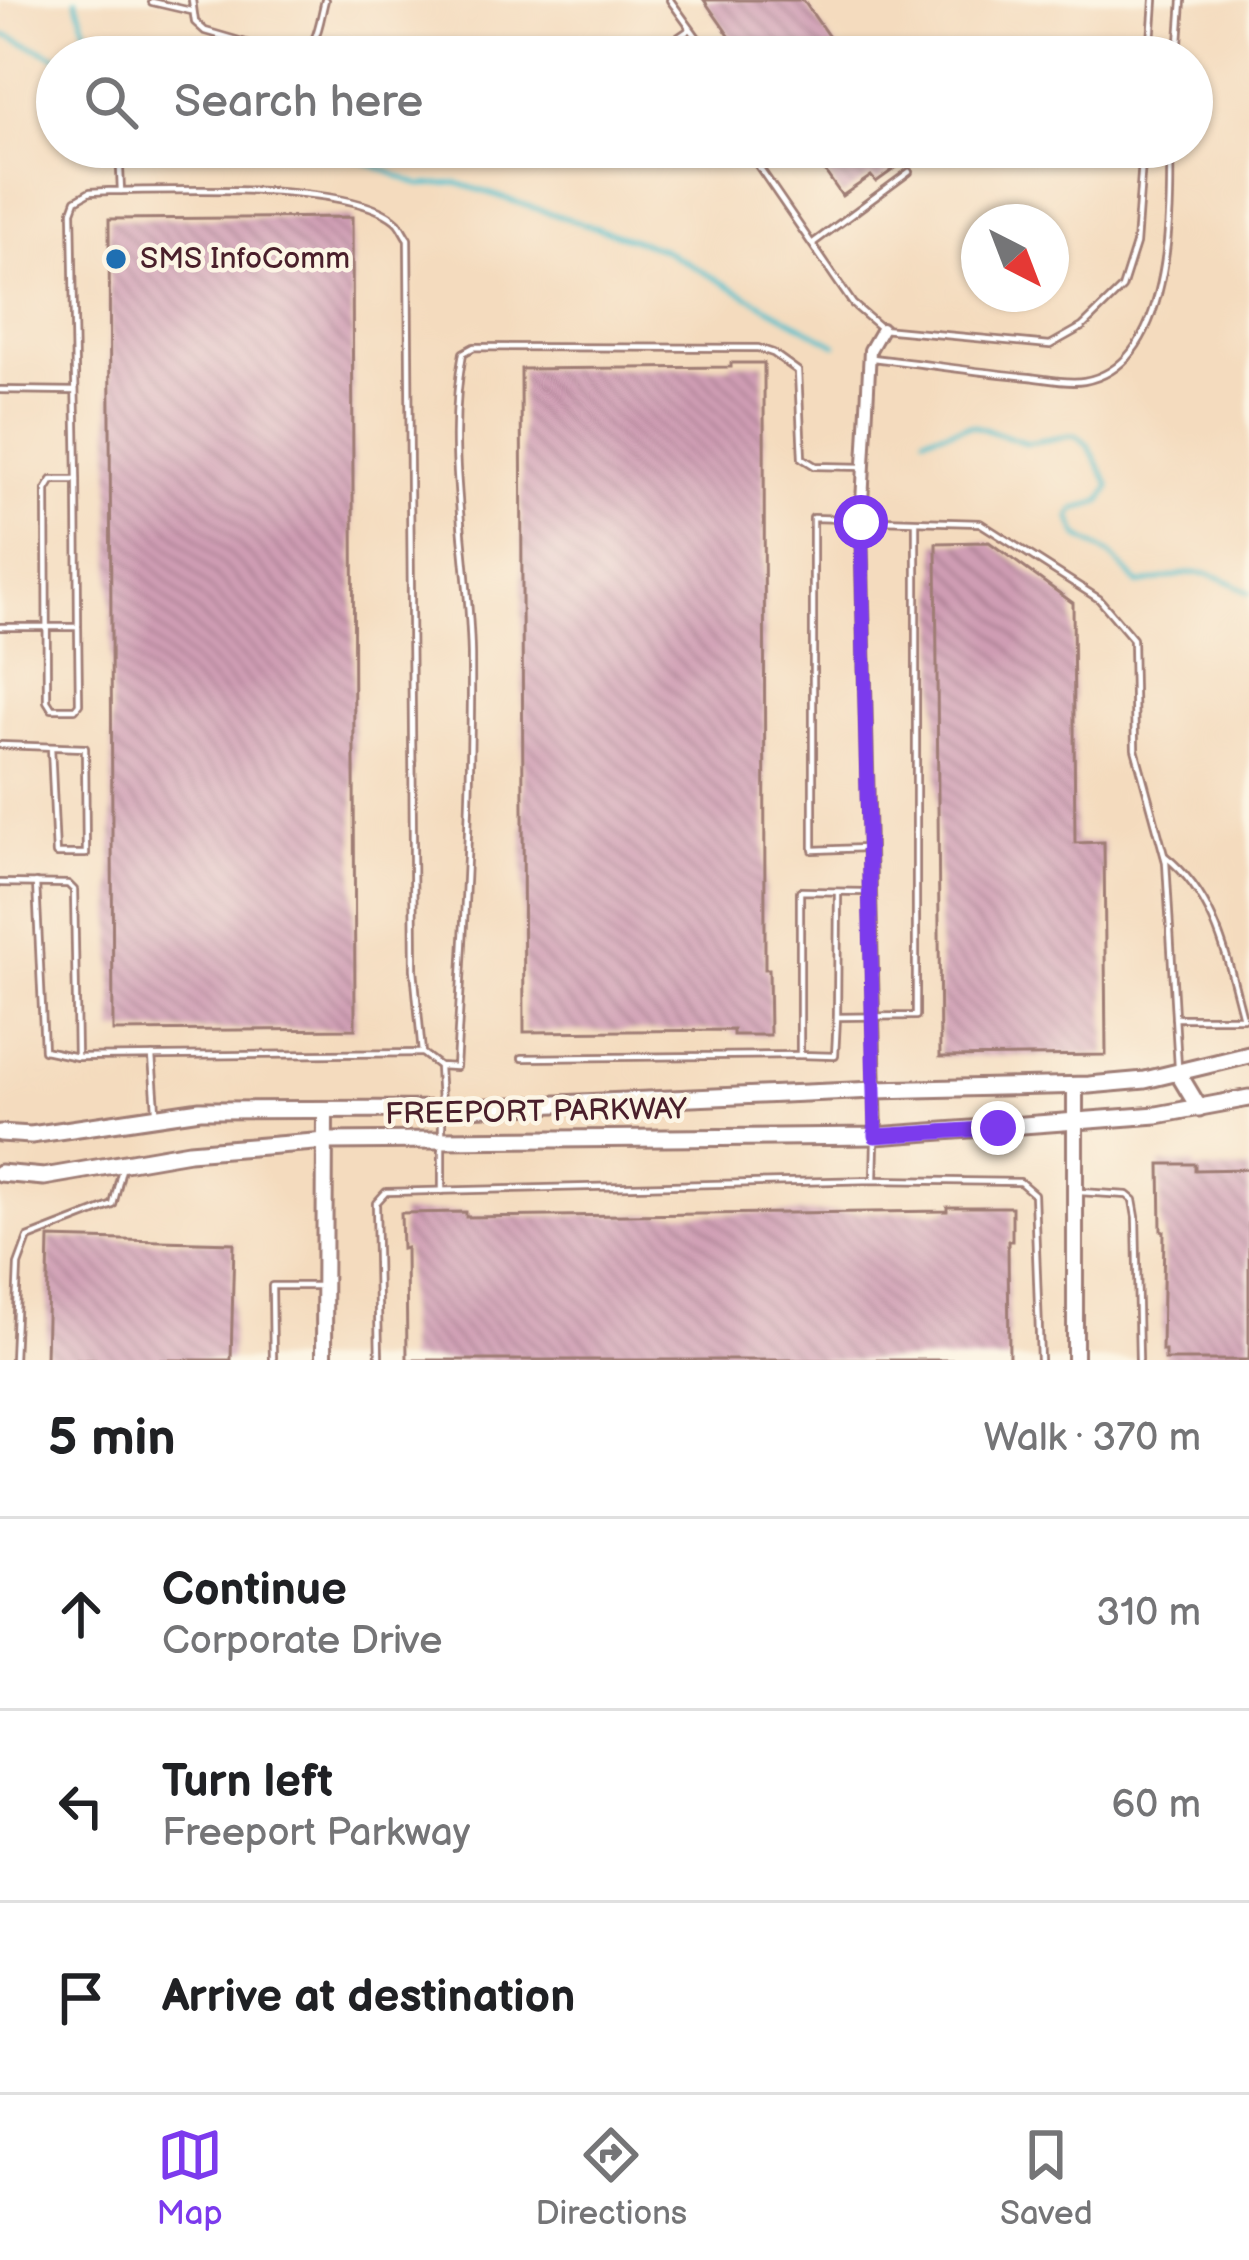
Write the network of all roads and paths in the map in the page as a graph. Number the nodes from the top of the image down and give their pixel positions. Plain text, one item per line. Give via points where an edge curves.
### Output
1 (192, 0) edge
2 (325, 0) edge
3 (670, 0) edge
4 (1154, 0) edge
5 (1182, 0) edge
6 (152, 2) edge
7 (191, 11) junction
8 (691, 29) junction
9 (222, 36) edge
10 (316, 36) edge
11 (681, 36) edge
12 (696, 36) edge
13 (1151, 36) edge
14 (1179, 36) edge
15 (120, 168) edge
16 (760, 168) edge
17 (1141, 168) edge
18 (1170, 168) edge
19 (909, 172) dead end
20 (121, 191) junction
21 (813, 243) junction
22 (882, 329) junction
23 (869, 357) junction
24 (0, 390) edge
25 (75, 392) junction
26 (864, 467) junction
27 (77, 481) junction
28 (861, 522) junction
29 (916, 523) junction
30 (46, 627) junction
31 (79, 627) junction
32 (0, 628) edge
33 (0, 745) edge
34 (51, 747) junction
35 (869, 848) junction
36 (1164, 855) junction
37 (0, 883) edge
38 (36, 883) junction
39 (838, 892) junction
40 (870, 892) junction
41 (873, 1016) junction
42 (837, 1017) junction
43 (1175, 1018) junction
44 (422, 1053) junction
45 (1249, 1054) edge
46 (800, 1055) junction
47 (152, 1056) junction
48 (77, 1057) junction
49 (522, 1058) dead end
50 (440, 1066) junction
51 (1178, 1072) junction
52 (1075, 1085) junction
53 (875, 1090) junction
54 (1249, 1098) edge
55 (1199, 1108) junction
56 (325, 1109) junction
57 (442, 1109) junction
58 (157, 1116) junction
59 (1075, 1123) junction
60 (1, 1132) edge
61 (875, 1136) junction
62 (442, 1140) junction
63 (327, 1141) junction
64 (124, 1164) junction
65 (0, 1173) edge
66 (874, 1180) junction
67 (442, 1191) junction
68 (1074, 1192) junction
69 (325, 1286) junction
70 (14, 1360) edge
71 (273, 1360) edge
72 (324, 1360) edge
73 (379, 1360) edge
74 (1040, 1360) edge
75 (1075, 1360) edge
76 (1139, 1360) edge

1 - 7 lane
2 - 10 lane
3 - 8 lane
4 - 13 lane
5 - 14 lane
6 - 7 lane
7 - 9 lane via 205,31
8 - 11 lane
8 - 12 lane
15 - 20 lane
16 - 21 lane
17 - 22 lane via 1136,244 1122,288 1082,327 1050,345
18 - 23 lane via 1164,282 1138,338 1106,371 1084,381
19 - 21 lane
20 - 25 lane via 90,192 72,212
20 - 44 lane via 309,192 376,211 408,239 414,969
21 - 22 lane via 853,304
22 - 23 street
23 - 26 street
24 - 25 lane
25 - 27 lane
26 - 28 street
26 - 50 lane via 814,466 802,458 798,371 773,352 464,353 454,398 471,651 468,857 456,1067
27 - 30 lane via 52,480 46,490
27 - 31 lane
28 - 29 lane
28 - 35 street
28 - 35 lane via 813,518 814,850
29 - 36 lane via 980,523 1099,599 1133,639 1135,749
29 - 41 lane via 916,1016
30 - 31 lane
30 - 31 lane via 47,701 69,710 79,704
30 - 32 lane
33 - 34 lane
34 - 34 lane via 86,748 86,854 56,854
35 - 40 street
36 - 43 lane
36 - 43 lane via 1192,876 1219,928 1243,1018
37 - 38 lane
38 - 48 lane via 44,1050
38 - 48 lane via 74,890
39 - 40 lane
39 - 42 lane
39 - 46 lane via 800,891
40 - 41 street
41 - 42 lane
41 - 53 street
42 - 46 lane via 835,1056
43 - 51 lane
44 - 47 lane
44 - 50 lane
45 - 51 main road, FREEPORT PARKWAY
46 - 49 lane
47 - 48 lane
47 - 58 lane
50 - 57 lane
51 - 52 main road, FREEPORT PARKWAY
51 - 55 main road
52 - 53 main road, FREEPORT PARKWAY
52 - 59 street
53 - 57 main road, FREEPORT PARKWAY
53 - 61 street
54 - 55 main road, FREEPORT PARKWAY
55 - 59 main road, FREEPORT PARKWAY
56 - 57 main road, FREEPORT PARKWAY
56 - 58 main road, FREEPORT PARKWAY
56 - 63 street
57 - 62 lane
58 - 60 main road, FREEPORT PARKWAY via 31,1136
59 - 61 main road, FREEPORT PARKWAY
59 - 68 street
61 - 62 main road, FREEPORT PARKWAY
61 - 66 lane
62 - 63 main road, FREEPORT PARKWAY
62 - 67 lane
63 - 64 main road, FREEPORT PARKWAY
63 - 69 street
64 - 65 main road, FREEPORT PARKWAY via 44,1177
64 - 70 lane via 113,1205 28,1238 18,1265
66 - 67 lane
66 - 74 lane via 1021,1182 1034,1194
67 - 73 lane via 386,1192 376,1203
68 - 75 street
68 - 76 lane via 1133,1200
69 - 71 lane via 272,1286
69 - 72 street

